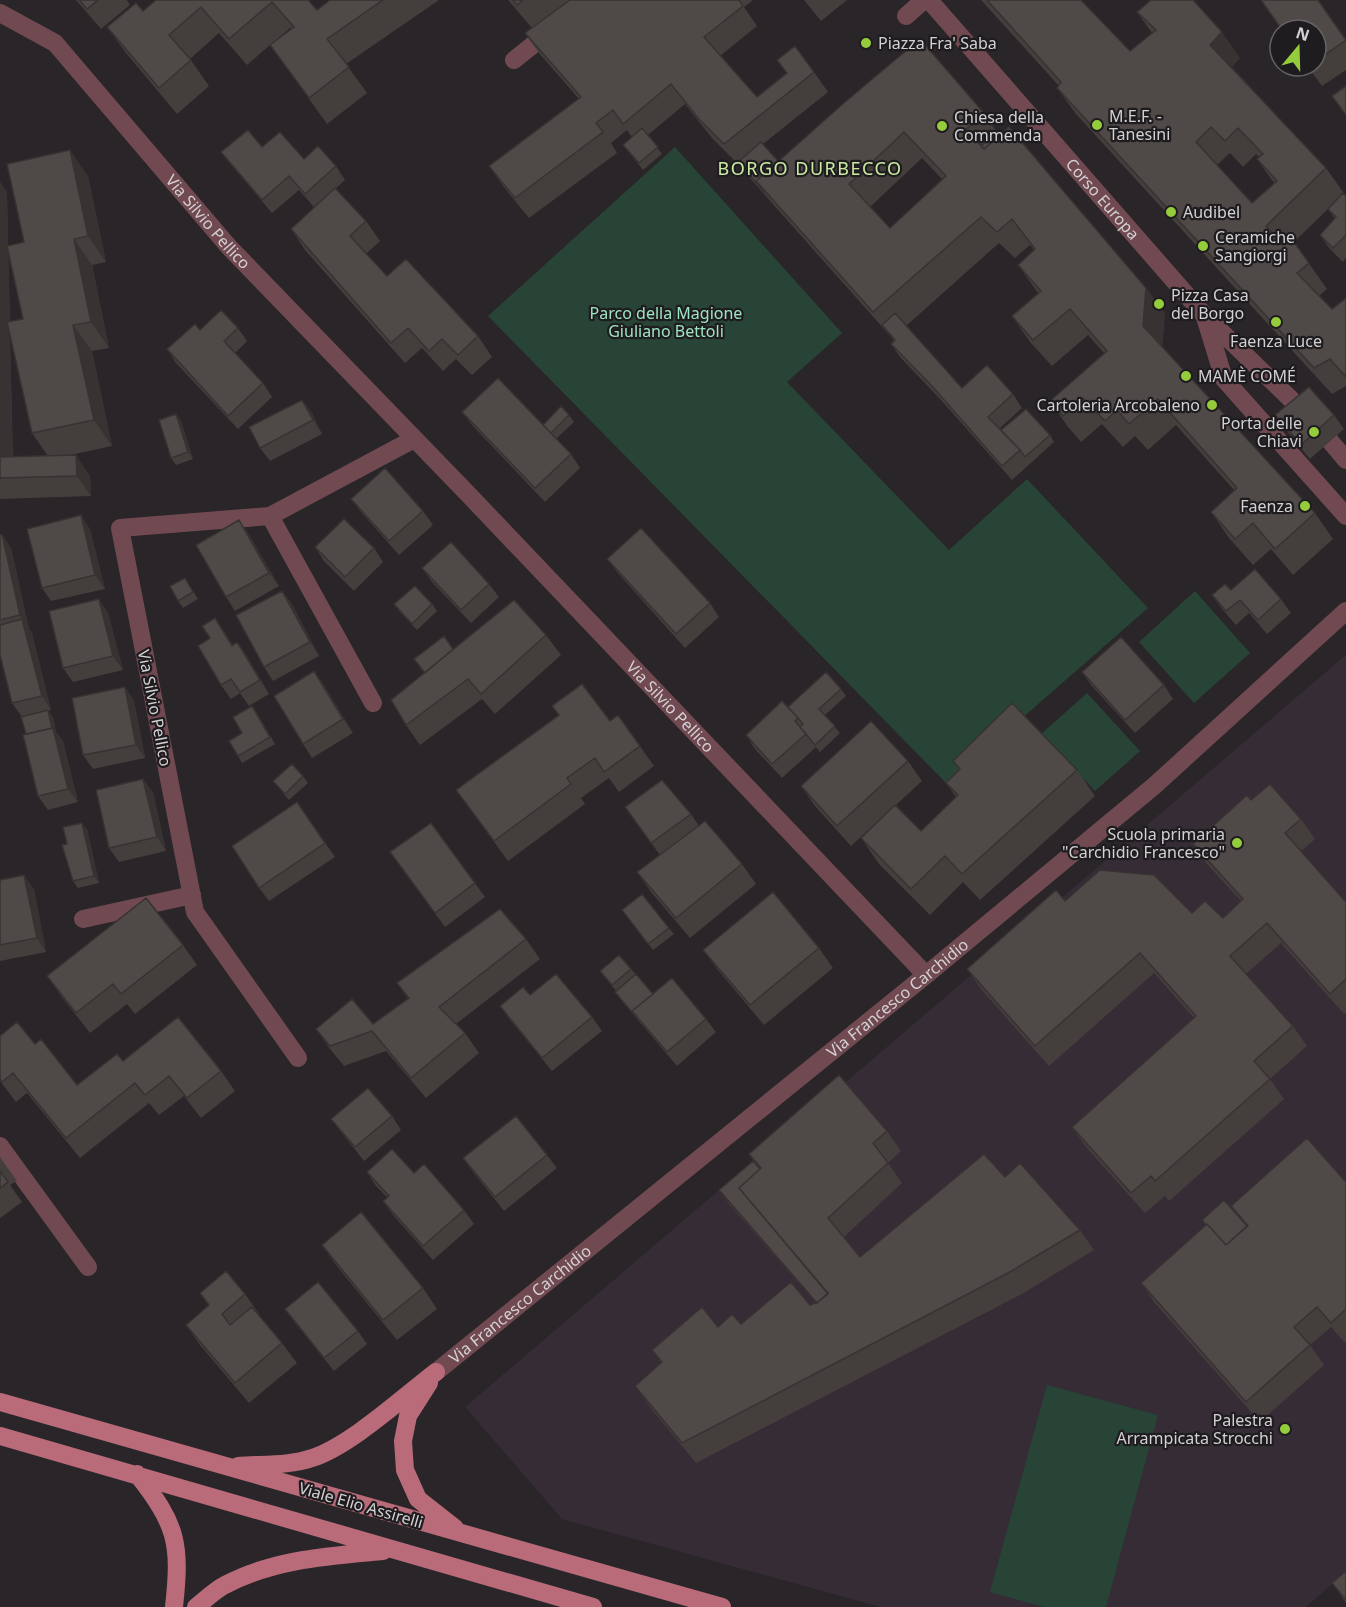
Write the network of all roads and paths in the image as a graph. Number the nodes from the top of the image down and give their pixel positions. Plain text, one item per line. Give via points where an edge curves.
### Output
1 (589, 0) edge
2 (924, 0) edge
3 (929, 0) edge
4 (0, 13) edge
5 (906, 16) dead end
6 (514, 60) dead end
7 (1205, 316) junction
8 (1305, 413) edge
9 (414, 439) junction
10 (1330, 441) dead end
11 (1346, 460) edge
12 (270, 516) junction
13 (1346, 516) edge
14 (1346, 611) edge
15 (373, 704) dead end
16 (192, 895) junction
17 (83, 919) dead end
18 (926, 975) junction
19 (298, 1058) dead end
20 (0, 1146) edge
21 (87, 1267) dead end
22 (436, 1372) junction
23 (0, 1402) edge
24 (0, 1436) edge
25 (225, 1467) junction
26 (137, 1474) junction
27 (461, 1533) junction
28 (392, 1550) junction
29 (174, 1607) edge
30 (196, 1607) edge
31 (593, 1607) edge
32 (722, 1607) edge

1 - 6 street
2 - 5 street
3 - 7 street, Corso Europa
4 - 9 street, Via Silvio Pellico via 55,43 229,248
7 - 8 street, Corso Europa
7 - 13 street, Corso Europa via 1224,379
9 - 12 street, Via Silvio Pellico
9 - 18 street, Via Silvio Pellico
10 - 11 street
12 - 15 street
12 - 16 street, Via Silvio Pellico via 120,528
14 - 18 street, Via Francesco Carchidio via 1154,786
16 - 17 street
16 - 19 street, Via Silvio Pellico via 195,912
18 - 22 street, Via Francesco Carchidio
20 - 21 street
22 - 25 main road via 332,1449 293,1462
22 - 27 main road via 408,1416 403,1441 405,1470 418,1499
23 - 25 main road, Viale Elio Assirelli
24 - 26 main road, Viale Elio Assirelli
25 - 27 main road, Viale Elio Assirelli
26 - 28 main road, Viale Elio Assirelli
26 - 29 main road via 159,1503 174,1534 178,1568
27 - 32 main road, Viale Elio Assirelli
28 - 30 main road via 271,1565 224,1585
28 - 31 main road, Viale Elio Assirelli

